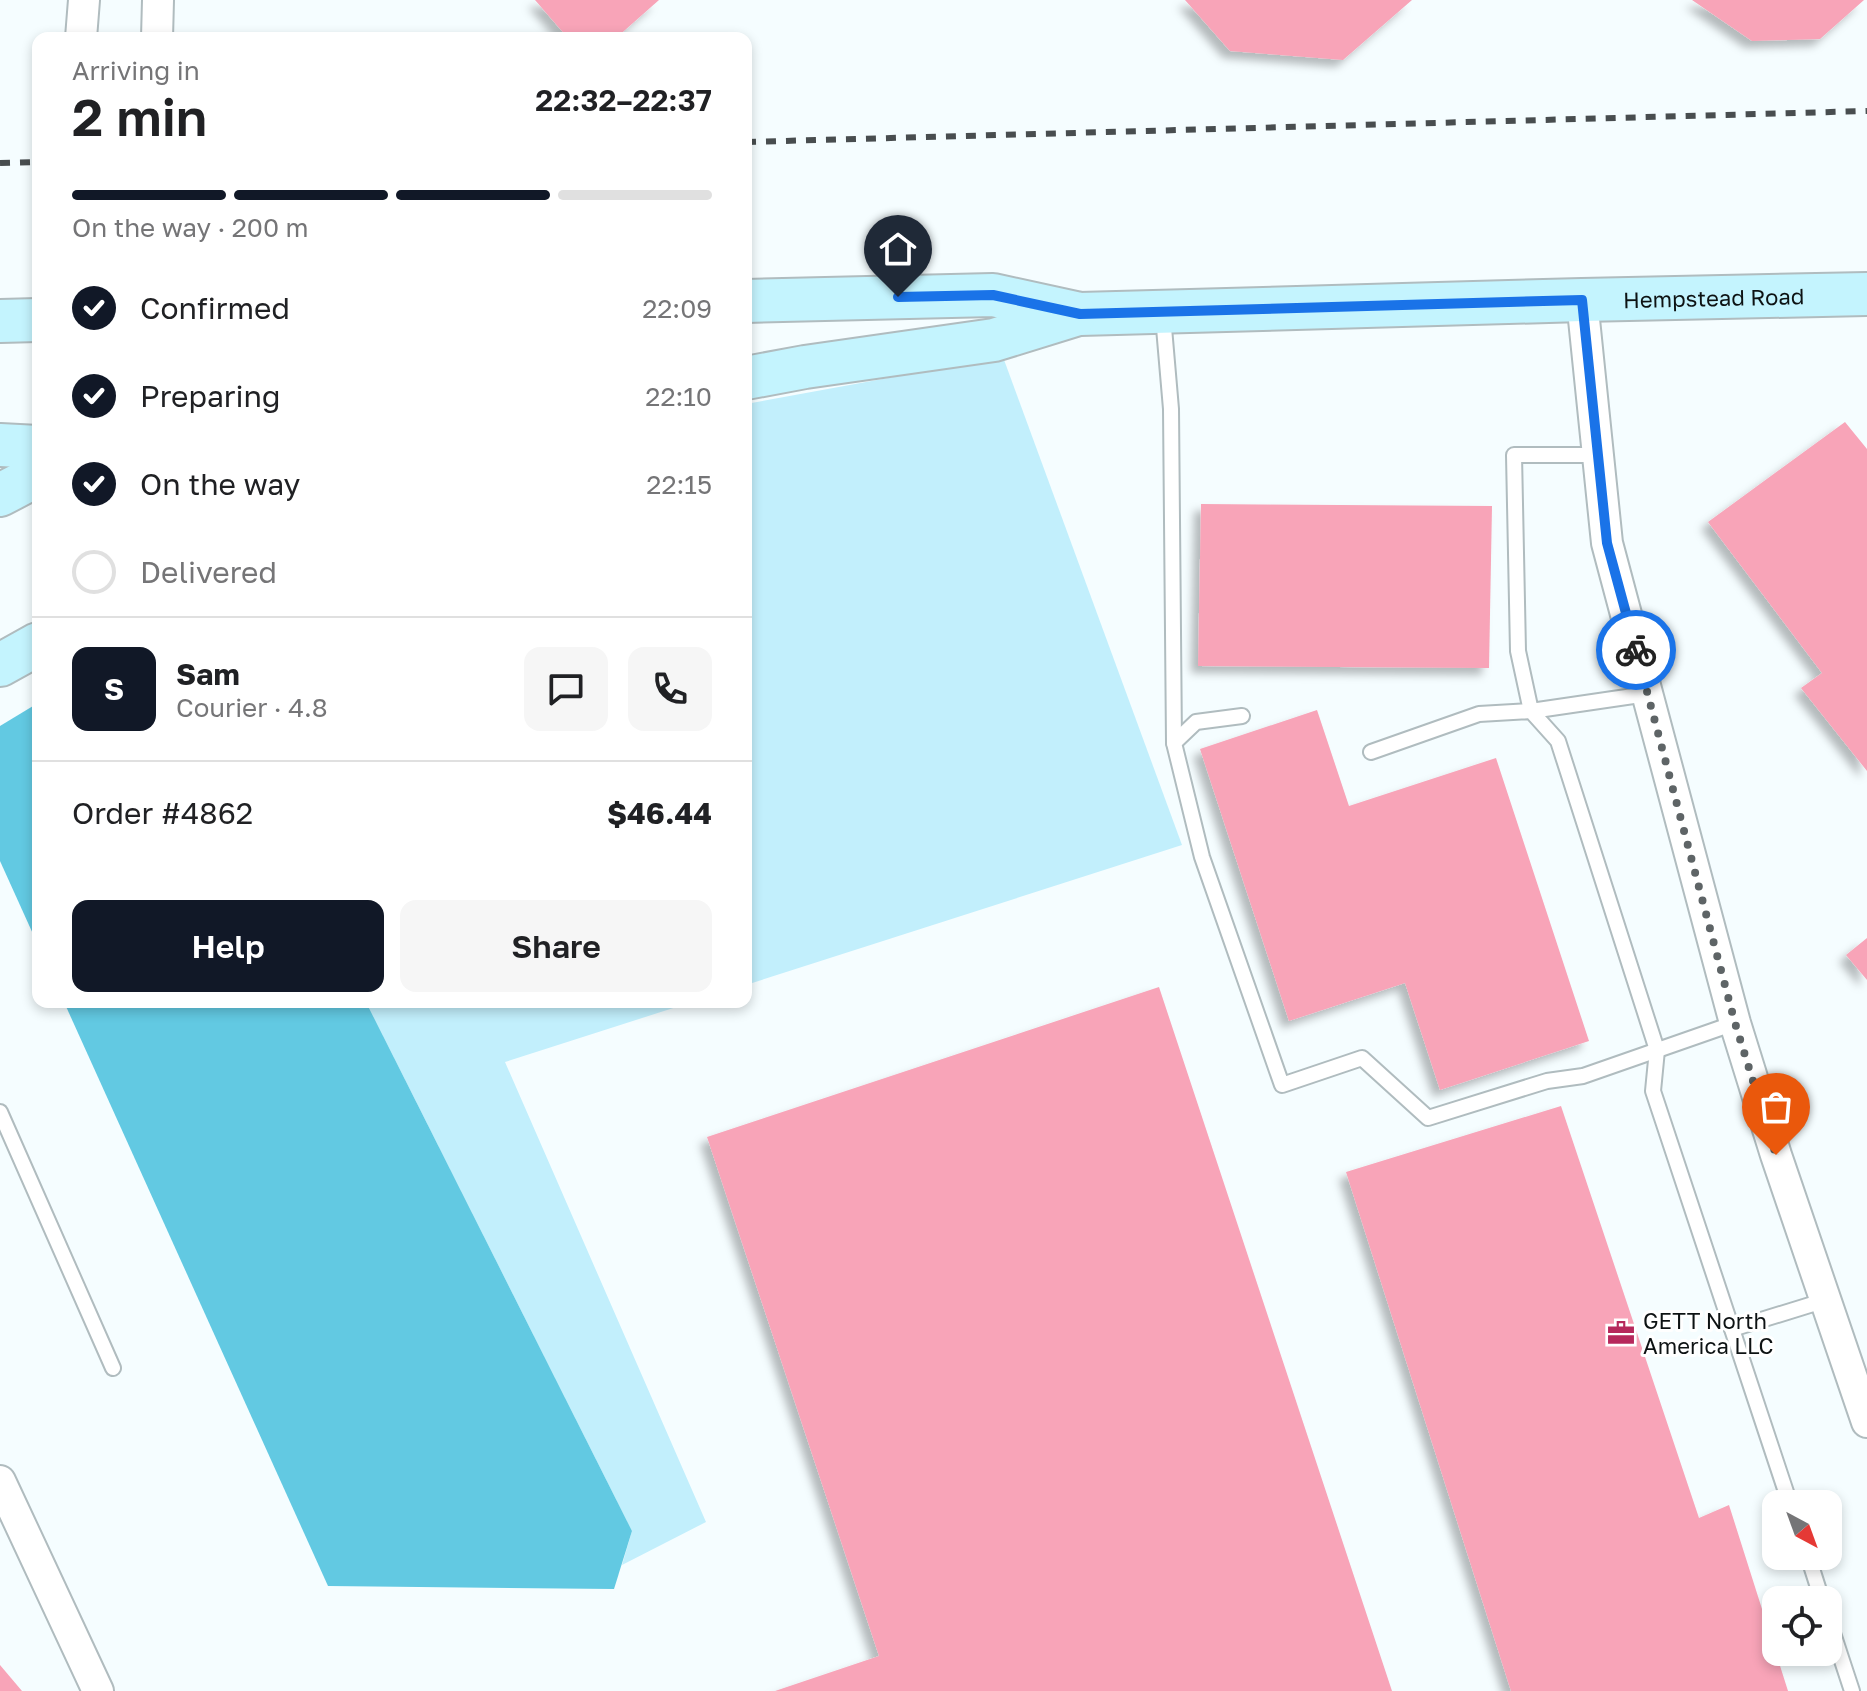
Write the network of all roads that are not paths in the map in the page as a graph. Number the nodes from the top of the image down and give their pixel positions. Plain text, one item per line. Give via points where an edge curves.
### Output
1 (84, 0) edge
2 (158, 0) edge
3 (81, 32) edge
4 (157, 32) edge
5 (1867, 294) edge
6 (1582, 300) junction
7 (752, 301) edge
8 (1163, 311) junction
9 (1080, 314) junction
10 (32, 320) edge
11 (0, 321) edge
12 (752, 377) edge
13 (0, 445) edge
14 (32, 447) edge
15 (1598, 455) junction
16 (32, 478) edge
17 (0, 495) edge
18 (32, 647) edge
19 (0, 665) edge
20 (1647, 694) junction
21 (1531, 711) junction
22 (1242, 716) dead end
23 (1174, 743) junction
24 (1371, 752) dead end
25 (1735, 1023) junction
26 (1657, 1050) junction
27 (0, 1112) edge
28 (1826, 1300) junction
29 (1732, 1329) junction
30 (113, 1368) dead end
31 (1864, 1405) edge
32 (0, 1481) edge
33 (1785, 1490) edge
34 (1842, 1661) edge
35 (98, 1691) edge
36 (1852, 1691) edge

1 - 3 street
2 - 4 street
5 - 6 main road, Hempstead Road
6 - 8 main road, Hempstead Road
6 - 15 street
7 - 9 main road, Hempstead Road via 993,295
8 - 9 main road, Hempstead Road
8 - 23 lane via 1171,409
9 - 12 main road, Hempstead Road via 994,340
10 - 11 main road
13 - 14 main road
15 - 20 street via 1607,543
15 - 21 lane via 1514,455 1518,651
16 - 17 main road
18 - 19 main road
20 - 21 lane
20 - 25 street
21 - 24 lane via 1479,714
21 - 26 lane via 1558,741
22 - 23 lane via 1196,722
23 - 26 lane via 1202,857 1282,1085 1362,1058 1428,1118
25 - 26 lane
25 - 28 street
26 - 29 lane via 1653,1091
27 - 30 lane
28 - 29 lane
28 - 31 street
29 - 33 lane
32 - 35 street
34 - 36 lane

